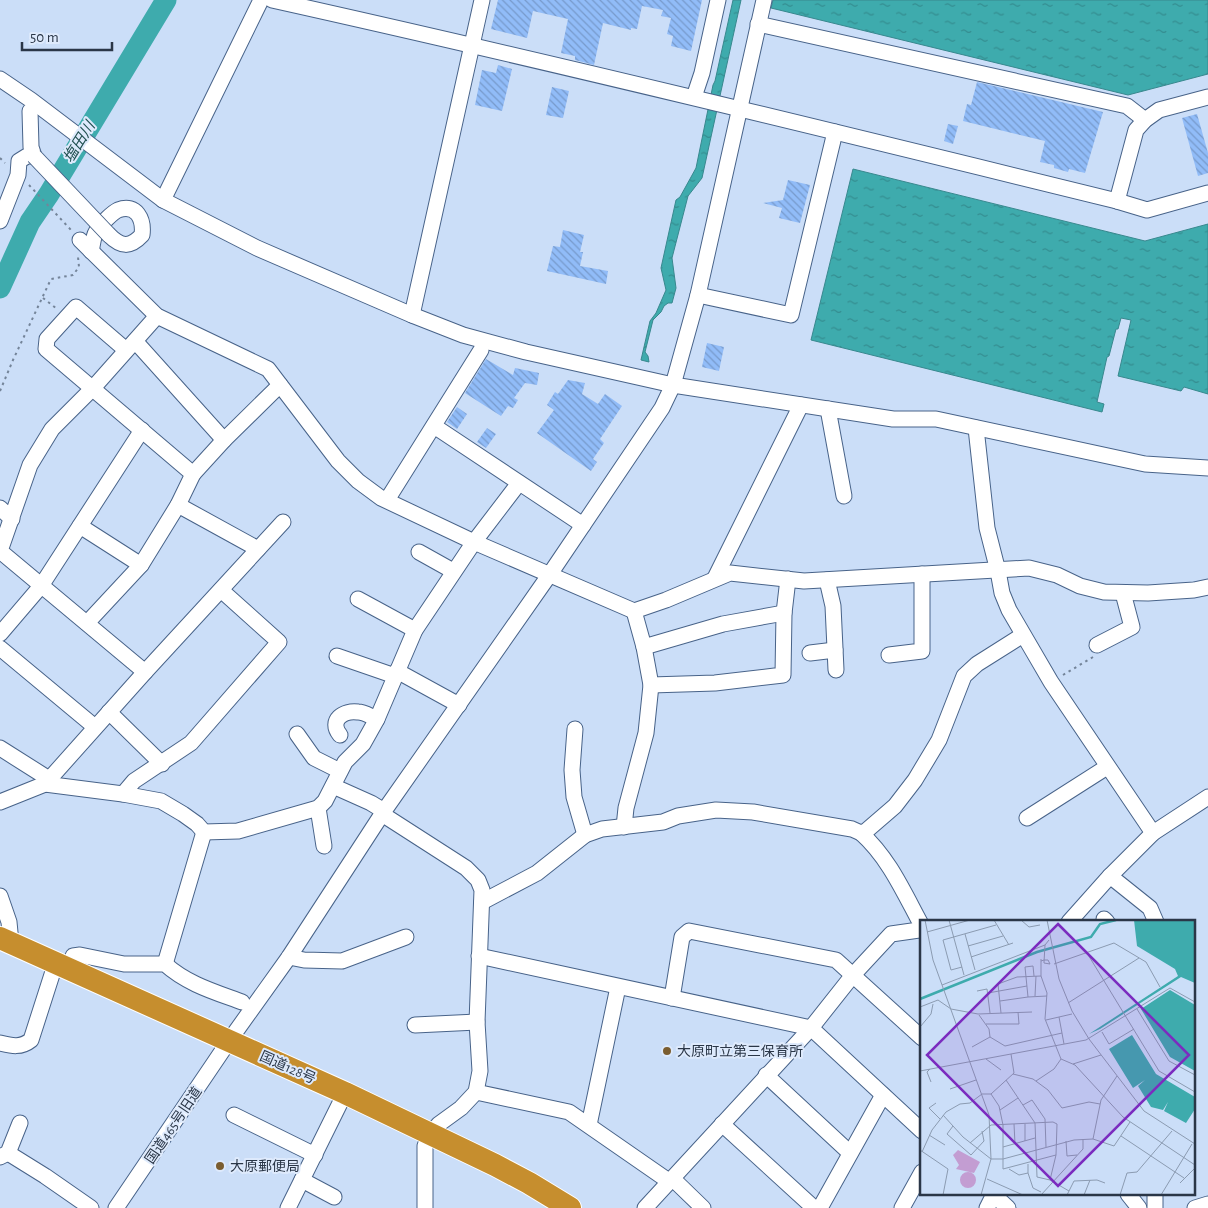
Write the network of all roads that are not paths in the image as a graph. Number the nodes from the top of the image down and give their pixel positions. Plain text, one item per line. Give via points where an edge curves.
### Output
1 (261, 0) edge
2 (272, 0) edge
3 (482, 0) edge
4 (718, 0) edge
5 (764, 0) edge
6 (758, 24) junction
7 (472, 44) junction
8 (0, 79) edge
9 (695, 97) junction
10 (1208, 97) edge
11 (31, 106) junction
12 (739, 108) junction
13 (1145, 120) junction
14 (834, 132) junction
15 (34, 156) junction
16 (1208, 193) edge
17 (163, 200) junction
18 (1117, 201) junction
19 (0, 221) edge
20 (698, 295) junction
21 (412, 315) junction
22 (156, 316) junction
23 (131, 345) junction
24 (481, 350) dead end
25 (280, 385) junction
26 (674, 385) junction
27 (93, 388) junction
28 (801, 405) junction
29 (828, 409) junction
30 (434, 426) junction
31 (976, 428) junction
32 (142, 430) junction
33 (224, 440) junction
34 (1208, 468) edge
35 (193, 474) junction
36 (519, 483) junction
37 (844, 496) dead end
38 (387, 500) junction
39 (178, 505) junction
40 (0, 508) edge
41 (12, 519) junction
42 (283, 522) dead end
43 (583, 525) junction
44 (80, 526) junction
45 (474, 542) junction
46 (258, 549) junction
47 (420, 552) dead end
48 (141, 565) junction
49 (454, 571) junction
50 (998, 571) junction
51 (550, 574) junction
52 (922, 574) junction
53 (715, 578) junction
54 (788, 579) junction
55 (827, 580) junction
56 (41, 586) junction
57 (1208, 586) edge
58 (221, 590) junction
59 (1123, 593) junction
60 (358, 599) dead end
61 (634, 610) junction
62 (784, 613) junction
63 (87, 623) junction
64 (415, 630) junction
65 (0, 634) edge
66 (1023, 635) junction
67 (1097, 646) road end
68 (644, 647) junction
69 (0, 648) edge
70 (835, 650) junction
71 (810, 652) dead end
72 (337, 656) dead end
73 (890, 656) dead end
74 (836, 670) dead end
75 (144, 672) junction
76 (396, 673) junction
77 (651, 685) junction
78 (459, 705) junction
79 (109, 712) junction
80 (377, 719) junction
81 (95, 727) junction
82 (575, 730) dead end
83 (298, 734) dead end
84 (340, 735) dead end
85 (0, 748) edge
86 (162, 764) junction
87 (1107, 767) junction
88 (340, 771) junction
89 (47, 781) junction
90 (333, 786) junction
91 (123, 794) junction
92 (1208, 797) edge
93 (0, 802) edge
94 (318, 808) junction
95 (383, 813) junction
96 (1027, 818) dead end
97 (624, 827) junction
98 (204, 832) junction
99 (861, 832) junction
100 (1153, 833) junction
101 (585, 835) junction
102 (324, 846) dead end
103 (1110, 876) junction
104 (0, 896) edge
105 (482, 902) junction
106 (1071, 920) edge
107 (1155, 920) edge
108 (920, 928) edge
109 (920, 930) edge
110 (406, 937) dead end
111 (5, 940) edge
112 (289, 956) junction
113 (479, 956) junction
114 (65, 959) junction
115 (165, 964) junction
116 (853, 975) junction
117 (618, 987) junction
118 (672, 998) junction
119 (242, 1002) dead end
120 (477, 1022) junction
121 (415, 1025) dead end
122 (811, 1028) junction
123 (920, 1036) edge
124 (229, 1041) junction
125 (0, 1043) edge
126 (766, 1075) junction
127 (476, 1092) junction
128 (345, 1094) junction
129 (883, 1096) junction
130 (234, 1114) dead end
131 (20, 1123) dead end
132 (722, 1124) junction
133 (589, 1125) junction
134 (920, 1128) edge
135 (430, 1134) junction
136 (850, 1153) junction
137 (4, 1155) edge
138 (314, 1155) junction
139 (920, 1176) edge
140 (302, 1180) junction
141 (671, 1181) junction
142 (1130, 1196) edge
143 (334, 1197) dead end
144 (992, 1198) edge
145 (1208, 1204) edge
146 (91, 1208) edge
147 (116, 1208) edge
148 (288, 1208) edge
149 (425, 1208) edge
150 (570, 1208) edge
151 (645, 1208) edge
152 (703, 1208) edge
153 (814, 1208) edge
154 (820, 1208) edge
155 (902, 1208) edge
156 (1008, 1208) edge
157 (1139, 1208) edge
158 (1195, 1208) edge

1 - 17 street
2 - 7 street
3 - 7 street
4 - 9 street
5 - 6 street, 国道465号旧道
6 - 12 street, 国道465号旧道
6 - 13 street via 1127,106
7 - 9 street
7 - 21 street
8 - 11 street
9 - 12 street
10 - 13 street via 1159,110
11 - 15 street
11 - 17 street
12 - 14 street
12 - 20 street, 国道465号旧道
13 - 18 street via 1136,130
14 - 18 street
14 - 20 street via 791,315
15 - 19 street via 27,156 19,162 18,175
15 - 22 street, bridge via 109,235 117,242 125,245 142,235 142,220 136,212 118,210 96,230 85,246
16 - 18 street via 1147,210
17 - 21 street via 257,248
20 - 26 street, 国道465号旧道
21 - 26 street via 463,335 526,352
22 - 23 street
22 - 25 street via 268,369
23 - 27 street
23 - 27 street via 76,307 47,339 46,349
23 - 33 street
24 - 30 street
25 - 33 street
25 - 38 street via 338,461 358,481
26 - 28 street
26 - 43 street, 国道465号旧道
27 - 32 street
27 - 41 street via 52,430 34,458
28 - 29 street
28 - 53 street
29 - 31 street via 893,419 936,419
29 - 37 street
30 - 36 street
30 - 38 street
31 - 34 street via 1145,464
31 - 50 street via 987,528
32 - 35 street
32 - 44 street
33 - 35 street
35 - 39 street
36 - 43 street
36 - 45 street
38 - 45 street
39 - 46 street
39 - 48 street
40 - 41 street
41 - 56 street via 0,551
42 - 46 street
43 - 51 street, 国道465号旧道
44 - 48 street
44 - 56 street
45 - 49 street
45 - 51 street
46 - 58 street
47 - 49 street
48 - 63 street
49 - 64 street
50 - 52 street
50 - 59 street via 1029,568 1057,575 1080,586
50 - 66 street via 1002,593
51 - 61 street
51 - 78 street, 国道465号旧道
52 - 55 street
52 - 73 street via 922,651
53 - 54 street via 730,573
53 - 61 street
54 - 55 street
54 - 62 street
55 - 70 street via 833,606
56 - 63 street
56 - 65 street
57 - 59 street via 1194,590
58 - 75 street
58 - 86 street via 279,642 191,743
59 - 67 street via 1132,628
60 - 64 street
61 - 68 street
62 - 68 street via 723,624
62 - 77 street via 783,675 715,683
63 - 75 street
64 - 76 street
66 - 87 street
66 - 99 street via 964,676 939,740 915,780 895,806
68 - 77 street
69 - 81 street
70 - 71 street
70 - 74 street
72 - 76 street
75 - 79 street
76 - 78 street
76 - 80 street
77 - 97 street via 646,733
78 - 95 street, 国道465号旧道
79 - 81 street
79 - 86 street
80 - 84 street via 360,712 341,715 335,722 335,729
80 - 88 street via 363,744
81 - 89 street
82 - 101 street via 574,797
83 - 88 street via 314,758
85 - 89 street
86 - 91 street via 134,781
87 - 96 street
87 - 100 street
88 - 90 street
89 - 91 street
89 - 93 street
90 - 94 street
90 - 95 street via 371,802
91 - 98 street via 161,801
92 - 100 street
94 - 98 street via 238,831
94 - 102 street
95 - 105 street via 466,868 478,880
95 - 112 street, 国道465号旧道
97 - 99 street via 716,810 753,812
97 - 101 street
98 - 115 street
99 - 108 street via 890,866
100 - 103 street
101 - 105 street via 537,873
103 - 106 street
103 - 107 street via 1150,908
104 - 111 street via 9,922
105 - 113 street
109 - 116 street via 891,934
110 - 112 street via 342,962
111 - 114 highway, 国道128号
112 - 124 street, 国道465号旧道
113 - 117 street
113 - 120 street
114 - 115 street via 80,955 124,964
114 - 124 highway, 国道128号
114 - 125 street via 31,1040 25,1045
115 - 119 street via 196,985
116 - 118 street via 836,960 689,931 682,937
116 - 122 street
116 - 123 street
117 - 118 street
117 - 133 street
118 - 122 street
120 - 121 street
120 - 127 street via 480,1071
122 - 126 street
122 - 129 street
124 - 128 highway, 国道128号
124 - 147 street, 国道465号旧道
126 - 132 street
126 - 136 street
127 - 133 street via 569,1112
127 - 135 street
128 - 135 highway, 国道128号
128 - 138 street
129 - 134 street
129 - 136 street
130 - 138 street
131 - 137 street
132 - 141 street
132 - 153 street
133 - 141 street
135 - 149 street via 425,1146
135 - 150 highway, 国道128号 via 512,1174
136 - 154 street
137 - 146 street via 45,1176
138 - 140 street
139 - 155 street
140 - 143 street
140 - 148 street
141 - 151 street
141 - 152 street
142 - 157 street
144 - 156 street
145 - 158 street

